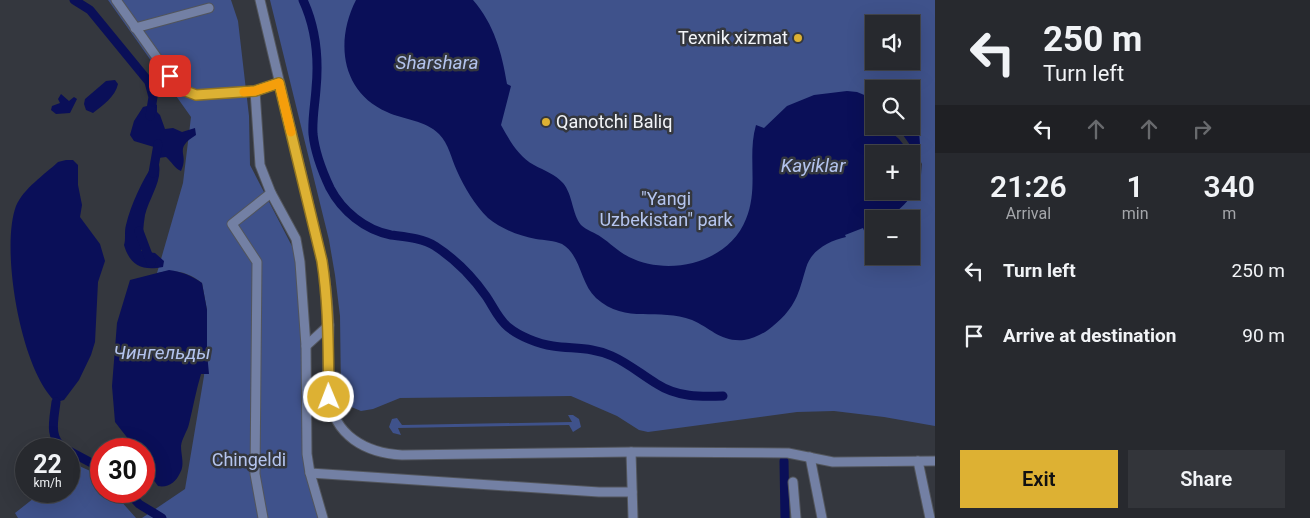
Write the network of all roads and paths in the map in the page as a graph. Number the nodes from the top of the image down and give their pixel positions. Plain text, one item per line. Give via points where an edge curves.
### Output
1 (116, 0) edge
2 (260, 0) edge
3 (210, 8) dead end
4 (135, 28) junction
5 (279, 83) junction
6 (255, 91) junction
7 (271, 194) junction
8 (329, 325) junction
9 (306, 346) junction
10 (631, 452) junction
11 (810, 457) junction
12 (935, 461) edge
13 (918, 462) junction
14 (310, 473) junction
15 (793, 482) dead end
16 (632, 492) junction
17 (262, 518) edge
18 (322, 518) edge
19 (633, 518) edge
20 (796, 518) edge
21 (822, 518) edge
22 (930, 518) edge

1 - 4 street
2 - 5 street
3 - 4 street
4 - 6 street via 183,90 196,95
5 - 6 street
5 - 8 street via 322,261
6 - 7 street via 260,165
7 - 9 street via 296,239
7 - 17 street via 232,224 257,262 256,474
8 - 9 street
8 - 10 street via 329,397 336,418 348,436 370,450 402,455
9 - 14 street
10 - 11 street via 788,453
10 - 16 street
11 - 13 street via 833,462
11 - 21 street
12 - 13 street
13 - 22 street
14 - 16 street
14 - 18 street
15 - 20 street
16 - 19 street

